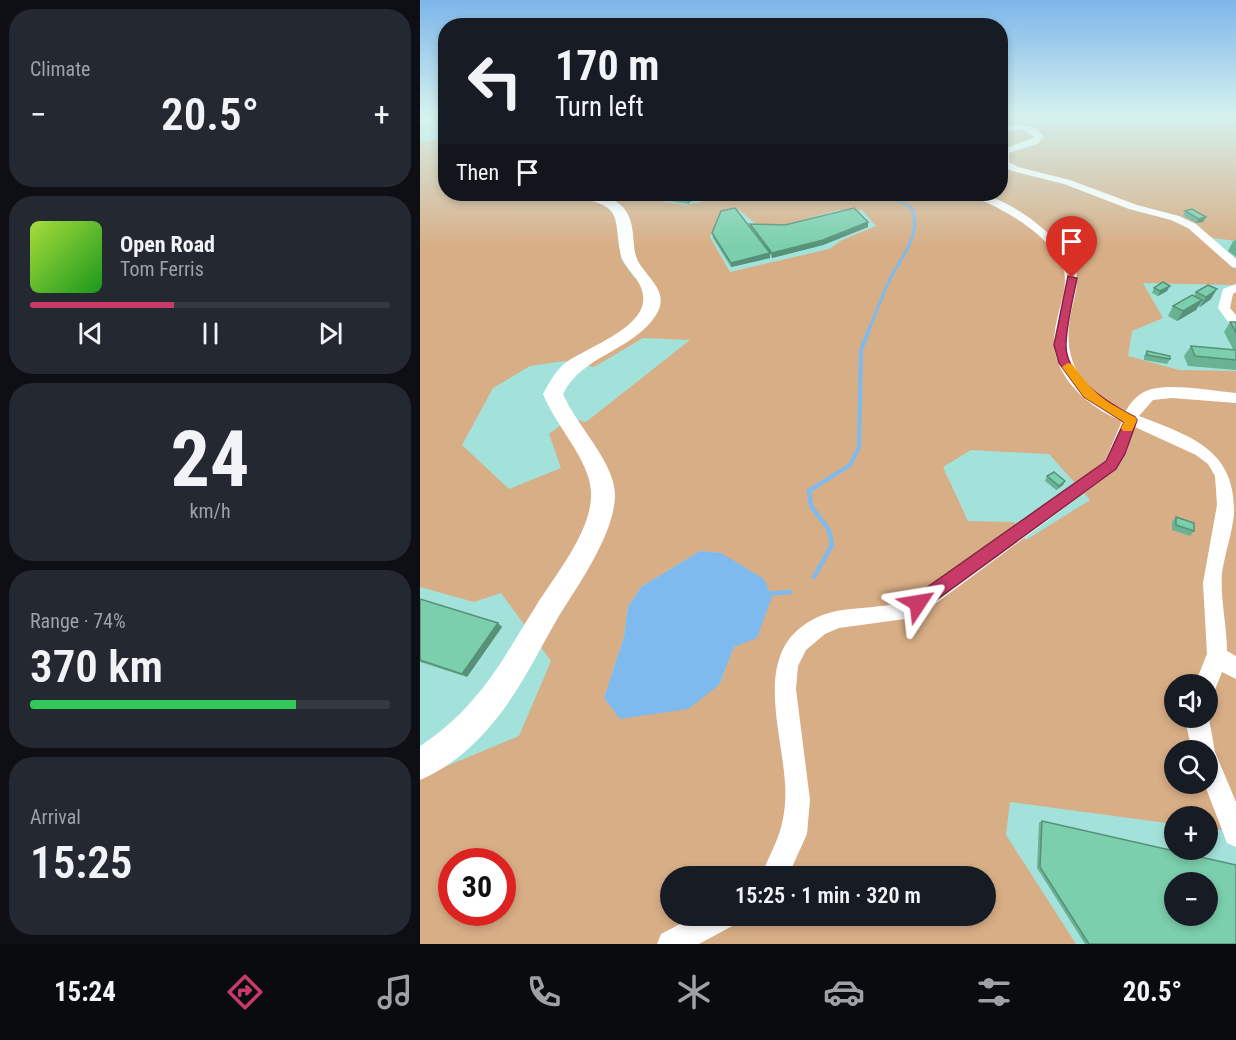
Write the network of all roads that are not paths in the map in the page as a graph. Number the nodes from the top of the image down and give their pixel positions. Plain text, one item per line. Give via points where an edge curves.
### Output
1 (1008, 164) edge
2 (609, 201) edge
3 (989, 201) edge
4 (1236, 265) edge
5 (1236, 288) edge
6 (1236, 323) edge
7 (1236, 398) edge
8 (1131, 420) junction
9 (1217, 657) junction
10 (1236, 668) edge
11 (1210, 674) edge
12 (420, 764) edge
13 (1218, 787) edge
14 (1236, 834) edge
15 (779, 866) edge
16 (704, 926) edge
17 (671, 944) edge

1 - 4 street via 1183,222 1209,239
2 - 12 street via 625,218 628,257 651,286 652,305 640,324 572,368 553,394 557,409 600,475 603,494 597,518 587,545 511,673 465,730
3 - 8 street via 1032,223 1066,263 1072,278 1060,345 1065,363 1088,394
5 - 6 street via 1227,292 1224,308
7 - 8 street via 1149,395 1134,409
8 - 9 street via 1198,447 1221,470 1226,499 1213,575
8 - 15 street via 1111,465 932,595 904,611 839,619 818,627 799,643 788,665 785,690 798,800 794,834
9 - 10 street
9 - 11 street
13 - 14 street
16 - 17 street

